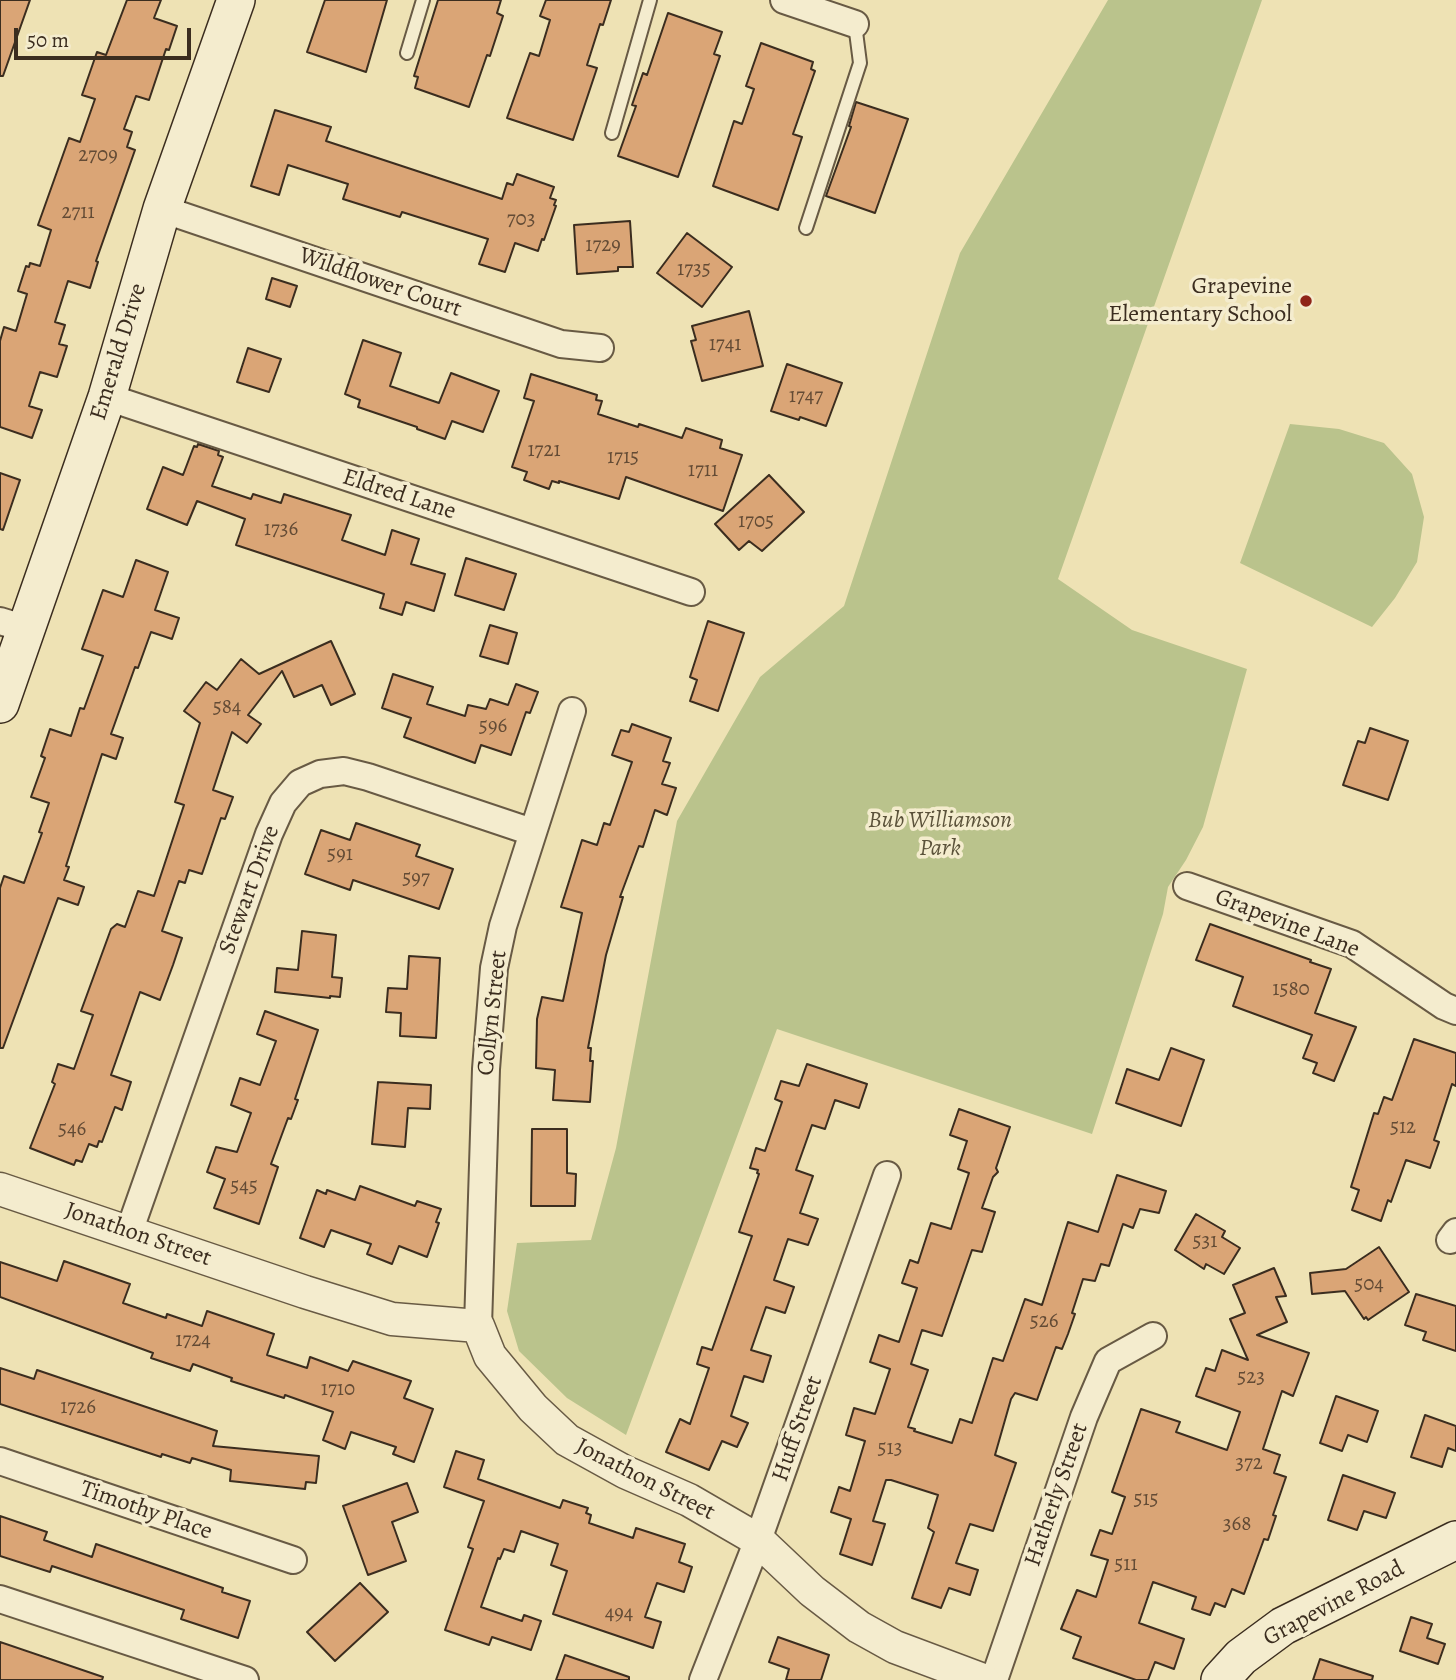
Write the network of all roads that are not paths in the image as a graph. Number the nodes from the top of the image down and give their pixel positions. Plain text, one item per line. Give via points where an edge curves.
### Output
1 (236, 0) edge
2 (423, 0) edge
3 (650, 0) edge
4 (790, 1) edge
5 (855, 24) joint
6 (407, 53) dead end
7 (612, 133) dead end
8 (162, 209) junction
9 (806, 228) dead end
10 (600, 348) dead end
11 (107, 397) junction
12 (691, 592) dead end
13 (13, 625) edge
14 (0, 704) edge
15 (572, 711) dead end
16 (532, 832) junction
17 (1186, 886) dead end
18 (1456, 1011) edge
19 (887, 1175) dead end
20 (0, 1189) edge
21 (129, 1232) junction
22 (478, 1326) junction
23 (1153, 1336) dead end
24 (0, 1461) edge
25 (758, 1540) junction
26 (1456, 1540) edge
27 (293, 1560) dead end
28 (0, 1599) edge
29 (245, 1680) edge
30 (703, 1680) edge
31 (983, 1680) edge
32 (994, 1680) edge
33 (1220, 1680) edge

1 - 8 main road, Emerald Drive
2 - 6 lane
3 - 7 lane
4 - 5 street
5 - 9 lane via 860,63
8 - 10 street, Wildflower Court via 561,344
8 - 11 main road, Emerald Drive
11 - 12 street, Eldred Lane
11 - 13 main road, Emerald Drive
13 - 14 main road, Emerald Drive
15 - 16 street, Collyn Street
16 - 21 street, Stewart Drive via 344,771 300,783 283,803 269,834
16 - 22 street, Collyn Street via 494,968
17 - 18 street, Grapevine Lane via 1352,944
19 - 25 street, Huff Street
20 - 21 street, Jonathon Street
21 - 22 street, Jonathon Street via 392,1319
22 - 25 street, Jonathon Street via 489,1356 567,1440 690,1500
23 - 32 street, Hatherly Street via 1108,1361 1084,1417
24 - 27 street, Timothy Place
25 - 30 street, Huff Street
25 - 31 street, Jonathon Street via 859,1627 894,1647
26 - 33 main road, Grapevine Road via 1283,1626 1241,1657
28 - 29 street

